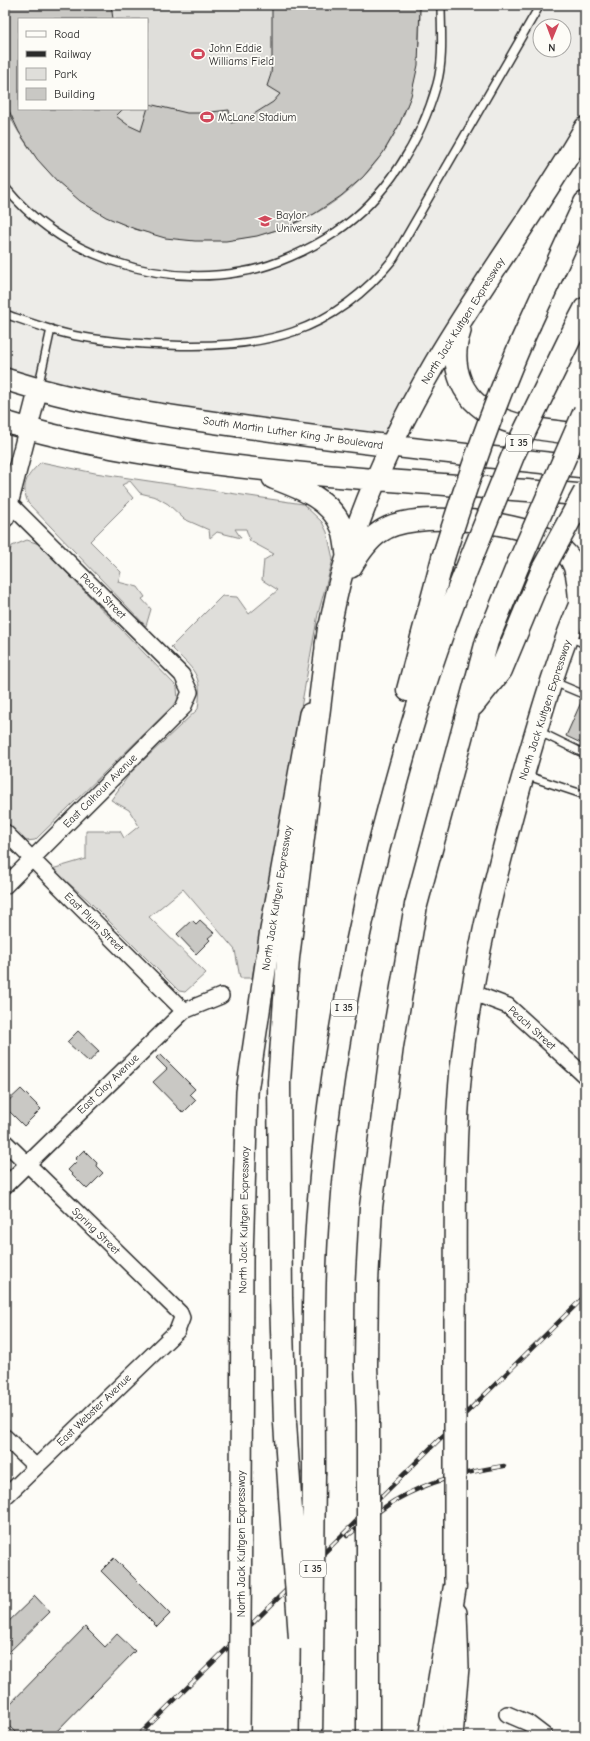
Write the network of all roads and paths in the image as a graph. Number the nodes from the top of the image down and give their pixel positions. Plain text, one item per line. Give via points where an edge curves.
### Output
1 (441, 5) edge
2 (540, 5) edge
3 (585, 128) edge
4 (5, 187) edge
5 (585, 203) edge
6 (5, 314) edge
7 (464, 317) junction
8 (580, 319) edge
9 (51, 329) junction
10 (5, 379) edge
11 (38, 390) junction
12 (585, 411) edge
13 (5, 422) edge
14 (28, 429) junction
15 (585, 435) edge
16 (392, 447) junction
17 (585, 467) edge
18 (244, 468) junction
19 (377, 479) junction
20 (585, 492) edge
21 (585, 495) edge
22 (7, 511) edge
23 (348, 557) junction
24 (582, 598) edge
25 (335, 603) junction
26 (329, 628) junction
27 (576, 640) edge
28 (551, 681) junction
29 (190, 692) joint
30 (585, 695) edge
31 (466, 714) junction
32 (536, 730) junction
33 (585, 754) edge
34 (523, 775) junction
35 (585, 795) edge
36 (5, 832) edge
37 (32, 860) junction
38 (5, 886) edge
39 (364, 907) junction
40 (471, 992) junction
41 (220, 996) dead end
42 (184, 1011) junction
43 (585, 1076) edge
44 (5, 1142) edge
45 (27, 1164) junction
46 (5, 1186) edge
47 (181, 1322) joint
48 (5, 1437) edge
49 (36, 1467) junction
50 (5, 1497) edge
51 (455, 1586) junction
52 (307, 1670) junction
53 (507, 1714) dead end
54 (239, 1736) edge
55 (306, 1736) edge
56 (311, 1736) edge
57 (368, 1736) edge
58 (430, 1736) edge
59 (452, 1736) edge
60 (545, 1736) edge

1 - 4 lane via 437,82 419,132 405,158 365,208 336,232 274,263 241,272 215,275 150,272 116,263 79,247 53,231 13,198
2 - 9 lane via 394,258 377,279 339,309 289,334 239,345 213,347 126,343
3 - 7 main road, North Jack Kultgen Expressway
5 - 39 highway, bridge via 504,383 443,558 416,656 394,752
6 - 9 lane
7 - 15 main road via 455,359 466,394 478,406 502,420 535,428
7 - 16 main road, North Jack Kultgen Expressway via 434,364
8 - 39 highway, I 35, bridge via 514,453 426,675 402,757
9 - 11 lane
10 - 11 main road, South Martin Luther King Jr Boulevard
11 - 14 street
11 - 16 main road, South Martin Luther King Jr Boulevard via 110,406 188,419
12 - 31 highway, bridge via 487,641
13 - 14 main road
14 - 18 main road via 148,454
14 - 22 street
16 - 17 main road, South Martin Luther King Jr Boulevard
16 - 19 main road, North Jack Kultgen Expressway
18 - 19 main road
18 - 23 main road via 300,489 321,500 333,511 342,529
19 - 21 main road
19 - 23 main road, North Jack Kultgen Expressway
20 - 31 highway, bridge via 543,569 501,670
22 - 29 street, Peach Street via 182,675
23 - 25 main road, North Jack Kultgen Expressway
24 - 25 main road via 571,560 547,538 528,530 498,524 437,519 402,522 380,532 359,553 347,573
24 - 27 main road, North Jack Kultgen Expressway
25 - 26 main road, North Jack Kultgen Expressway
26 - 52 highway, bridge via 288,958 279,1082 285,1423
26 - 54 main road, North Jack Kultgen Expressway, bridge via 294,796 247,1092 242,1258
27 - 28 main road, North Jack Kultgen Expressway
28 - 30 lane
28 - 32 main road, North Jack Kultgen Expressway
29 - 37 street, East Calhoun Avenue via 183,708
31 - 57 highway, bridge via 416,905 371,1207 366,1365
32 - 33 lane
32 - 34 main road, North Jack Kultgen Expressway
34 - 35 lane
34 - 40 main road, North Jack Kultgen Expressway via 486,920
36 - 37 street, East Plum Street
37 - 38 street, East Calhoun Avenue
37 - 42 street, East Plum Street
39 - 52 highway, I 35, bridge via 338,1041 316,1242 314,1472
40 - 43 street, Peach Street via 508,1006
40 - 51 main road, North Jack Kultgen Expressway, bridge via 461,1070 456,1152
41 - 42 street, East Clay Avenue
42 - 45 street, East Clay Avenue
44 - 45 street, Spring Street
45 - 46 street, East Clay Avenue
45 - 47 street, Spring Street via 180,1313
47 - 49 street, East Webster Avenue via 177,1331
48 - 49 street
49 - 50 street, East Webster Avenue
51 - 58 highway
51 - 59 main road, North Jack Kultgen Expressway via 458,1667
52 - 55 highway
52 - 56 highway, I 35
53 - 60 street via 528,1723

